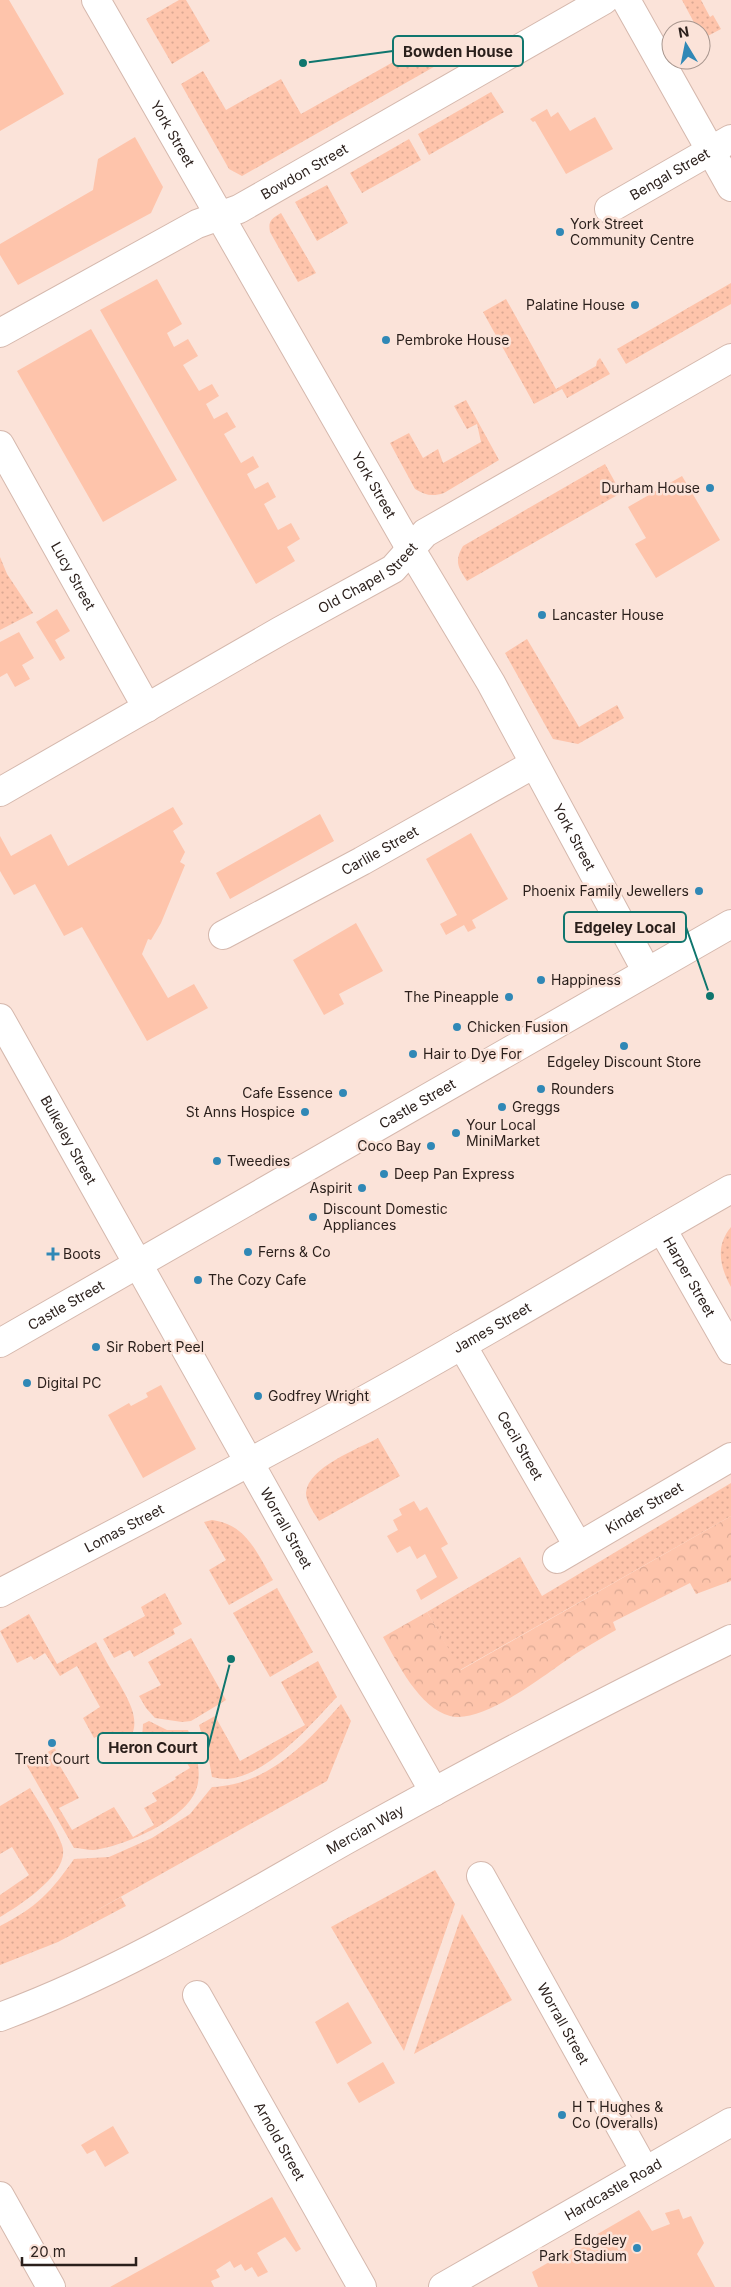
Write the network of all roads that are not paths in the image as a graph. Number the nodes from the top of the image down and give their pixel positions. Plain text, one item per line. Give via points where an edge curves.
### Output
1 (96, 0) edge
2 (604, 0) edge
3 (626, 0) edge
4 (721, 145) edge
5 (731, 187) edge
6 (609, 209) dead end
7 (219, 216) junction
8 (0, 333) edge
9 (731, 358) edge
10 (0, 445) edge
11 (410, 548) junction
12 (146, 708) junction
13 (534, 764) junction
14 (0, 792) edge
15 (731, 924) edge
16 (223, 935) dead end
17 (647, 972) junction
18 (0, 1018) edge
19 (731, 1189) edge
20 (662, 1228) junction
21 (136, 1264) junction
22 (0, 1343) edge
23 (462, 1345) junction
24 (731, 1350) edge
25 (731, 1457) edge
26 (249, 1462) junction
27 (568, 1552) joint
28 (0, 1593) edge
29 (731, 1639) edge
30 (434, 1792) junction
31 (481, 1876) dead end
32 (197, 1995) dead end
33 (0, 2017) edge
34 (731, 2122) edge
35 (645, 2172) junction
36 (0, 2196) edge
37 (51, 2287) edge
38 (362, 2287) edge
39 (443, 2287) edge

1 - 7 street, York Street
2 - 7 street, Bowdon Street via 239,209
3 - 4 street
4 - 5 street
4 - 6 street, Bengal Street
7 - 8 street, Bowdon Street via 197,224
7 - 11 street, York Street
9 - 11 street, Old Chapel Street via 425,533
10 - 12 street, Lucy Street
11 - 12 street, Old Chapel Street via 393,569
11 - 13 street, York Street via 491,683
12 - 14 street, Old Chapel Street
13 - 16 street, Carlile Street
13 - 17 street, York Street
15 - 17 street, Castle Street
17 - 21 street, Castle Street
18 - 21 street, Bulkeley Street
19 - 20 street, James Street
20 - 23 street, James Street
20 - 24 street, Harper Street
21 - 22 street, Castle Street
21 - 26 street, Worrall Street
23 - 26 street, James Street
23 - 27 street, Cecil Street
25 - 27 street, Kinder Street
26 - 28 street, Lomas Street
26 - 30 street, Worrall Street
29 - 30 street, Mercian Way via 645,1680
30 - 33 street, Mercian Way via 116,1968
31 - 35 street, Worrall Street
32 - 38 street, Arnold Street
34 - 35 street, Hardcastle Road
35 - 39 street, Hardcastle Road
36 - 37 street

